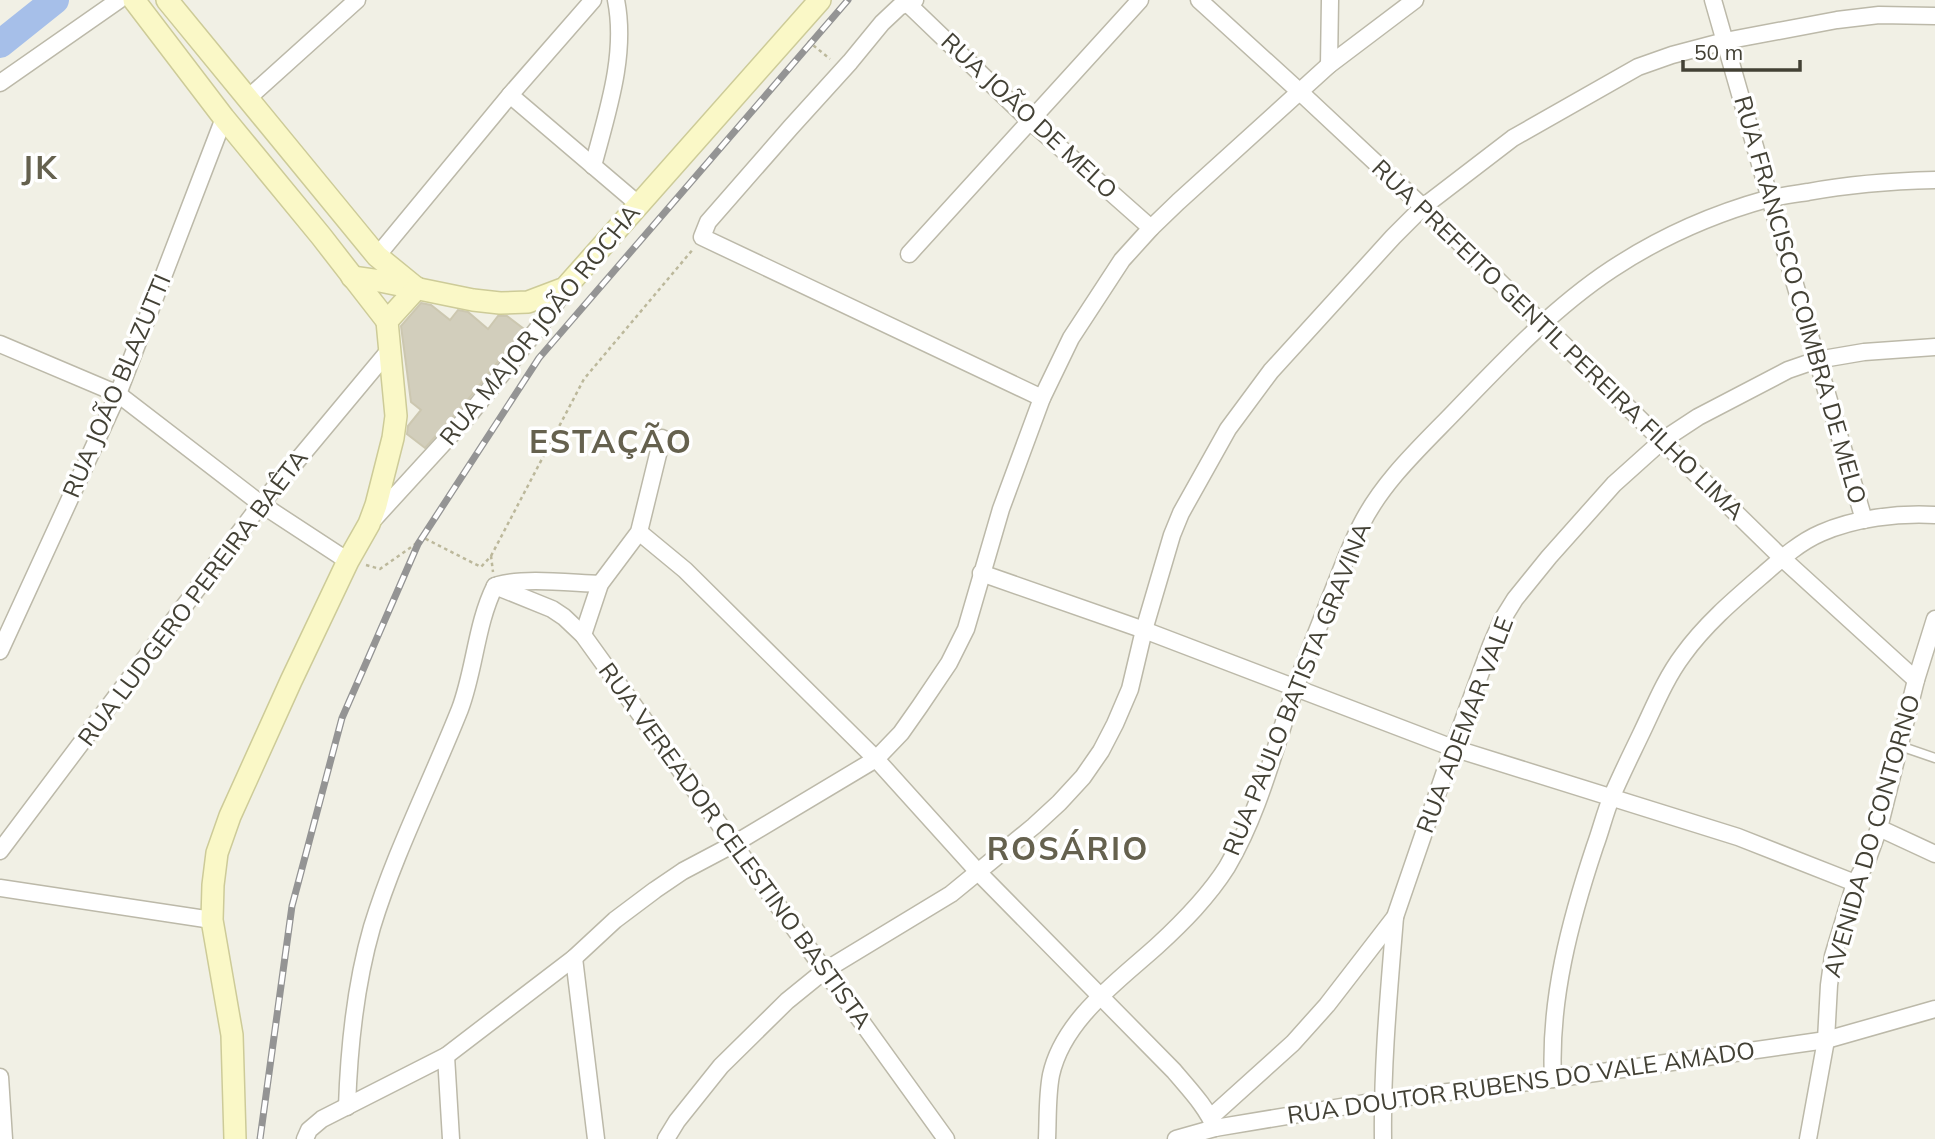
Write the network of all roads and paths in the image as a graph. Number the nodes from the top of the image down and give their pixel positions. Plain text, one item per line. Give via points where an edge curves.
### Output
1 (119, 0) edge
2 (134, 0) edge
3 (357, 0) edge
4 (593, 0) edge
5 (617, 0) edge
6 (820, 0) edge
7 (1140, 0) edge
8 (1199, 0) edge
9 (1330, 0) edge
10 (1415, 0) edge
11 (1713, 0) edge
12 (911, 1) edge
13 (172, 7) edge
14 (1935, 16) edge
15 (156, 28) junction
16 (795, 28) junction
17 (1725, 41) junction
18 (1329, 65) junction
19 (843, 70) junction
20 (0, 83) edge
21 (1300, 92) junction
22 (510, 95) junction
23 (247, 99) junction
24 (224, 118) junction
25 (1030, 121) junction
26 (593, 166) junction
27 (1935, 180) edge
28 (1770, 198) junction
29 (638, 204) junction
30 (1423, 207) junction
31 (344, 216) junction
32 (1151, 228) junction
33 (321, 236) junction
34 (702, 237) junction
35 (909, 254) dead end
36 (377, 256) junction
37 (352, 277) junction
38 (380, 281) junction
39 (417, 288) junction
40 (565, 288) junction
41 (387, 321) junction
42 (1542, 325) junction
43 (0, 344) edge
44 (1935, 346) edge
45 (391, 348) junction
46 (1817, 360) junction
47 (118, 394) junction
48 (1042, 398) junction
49 (662, 438) dead end
50 (1663, 440) junction
51 (261, 504) junction
52 (1935, 514) edge
53 (1864, 520) junction
54 (369, 524) junction
55 (639, 531) junction
56 (491, 556) junction
57 (1783, 558) junction
58 (348, 561) junction
59 (981, 573) junction
60 (600, 584) junction
61 (495, 586) junction
62 (1935, 619) edge
63 (1144, 630) junction
64 (583, 635) junction
65 (0, 651) edge
66 (1916, 680) junction
67 (1295, 688) junction
68 (1900, 746) junction
69 (1453, 747) junction
70 (1935, 758) edge
71 (876, 759) junction
72 (1612, 797) junction
73 (1879, 828) junction
74 (734, 844) junction
75 (0, 851) edge
76 (1935, 854) edge
77 (979, 873) junction
78 (1855, 883) junction
79 (0, 888) edge
80 (1395, 917) junction
81 (212, 920) junction
82 (574, 958) junction
83 (824, 971) junction
84 (1101, 996) junction
85 (1935, 1009) edge
86 (1826, 1040) junction
87 (446, 1056) junction
88 (0, 1077) edge
89 (1553, 1079) junction
90 (1383, 1100) junction
91 (347, 1107) junction
92 (1213, 1123) junction
93 (4, 1139) edge
94 (235, 1139) edge
95 (305, 1139) edge
96 (451, 1139) edge
97 (596, 1139) edge
98 (666, 1139) edge
99 (946, 1139) edge
100 (1047, 1139) edge
101 (1175, 1139) edge
102 (1383, 1139) edge
103 (1808, 1139) edge

1 - 20 street
2 - 15 main road
3 - 23 street
4 - 22 street
5 - 26 street via 617,57
6 - 16 main road, RUA MAJOR JOÃO ROCHA
7 - 25 street
8 - 21 street, RUA PREFEITO GENTIL PEREIRA FILHO LIMA
9 - 18 street
10 - 18 street
11 - 17 street, RUA FRANCISCO COIMBRA DE MELO
12 - 19 street via 882,23
12 - 25 street, RUA JOÃO DE MELO
13 - 15 main road
13 - 23 main road
14 - 17 street via 1837,20
15 - 24 main road
16 - 19 path
16 - 29 main road, RUA MAJOR JOÃO ROCHA
17 - 28 street, RUA FRANCISCO COIMBRA DE MELO
17 - 30 street via 1638,68 1585,96 1513,138
18 - 21 street
19 - 34 street via 708,222
21 - 30 street, RUA PREFEITO GENTIL PEREIRA FILHO LIMA
21 - 32 street
22 - 26 street
22 - 36 street
23 - 24 main road
23 - 31 main road
24 - 33 main road
24 - 47 street, RUA JOÃO BLAZUTTI
25 - 32 street, RUA JOÃO DE MELO
25 - 35 street
26 - 29 street
27 - 28 street, RUA PAULO BATISTA GRAVINA via 1840,186
28 - 42 street, RUA PAULO BATISTA GRAVINA via 1653,245 1612,269
28 - 46 street, RUA FRANCISCO COIMBRA DE MELO
29 - 40 main road, RUA MAJOR JOÃO ROCHA
30 - 42 street, RUA PREFEITO GENTIL PEREIRA FILHO LIMA
30 - 63 street via 1271,371 1228,429 1181,513
31 - 33 main road
31 - 36 main road
32 - 48 street via 1122,260 1071,338
33 - 37 main road
34 - 48 street
34 - 56 path via 584,379
36 - 38 main road, RUA MAJOR JOÃO ROCHA
36 - 39 main road
37 - 38 main road
37 - 41 main road
38 - 39 main road
38 - 41 main road, RUA MAJOR JOÃO ROCHA
39 - 40 main road via 500,303 528,302
39 - 41 main road
40 - 54 street, RUA MAJOR JOÃO ROCHA via 470,414
41 - 45 main road, RUA MAJOR JOÃO ROCHA
42 - 50 street, RUA PREFEITO GENTIL PEREIRA FILHO LIMA
42 - 67 street, RUA PAULO BATISTA GRAVINA via 1380,493 1359,527
43 - 47 street
44 - 46 street, RUA ADEMAR VALE
45 - 51 street, RUA LUDGERO PEREIRA BAÊTA
45 - 54 main road, RUA MAJOR JOÃO ROCHA via 396,416
46 - 50 street, RUA ADEMAR VALE via 1760,383
46 - 53 street, RUA FRANCISCO COIMBRA DE MELO
47 - 51 street
47 - 65 street, RUA JOÃO BLAZUTTI
48 - 59 street
49 - 55 street
50 - 57 street, RUA PREFEITO GENTIL PEREIRA FILHO LIMA
50 - 69 street, RUA ADEMAR VALE via 1614,484 1515,600 1491,646
51 - 58 street
51 - 75 street, RUA LUDGERO PEREIRA BAÊTA
52 - 53 street
53 - 57 street via 1822,532
54 - 58 main road, RUA MAJOR JOÃO ROCHA
55 - 60 street
55 - 71 street via 685,570
56 - 58 path via 481,567 424,538 380,569
56 - 61 path
57 - 66 street, RUA PREFEITO GENTIL PEREIRA FILHO LIMA
57 - 72 street via 1728,604 1683,654
58 - 81 main road, RUA MAJOR JOÃO ROCHA via 221,839
59 - 63 street
59 - 71 street via 966,629 948,663 901,733
60 - 61 street via 508,582
60 - 64 street
61 - 64 street, RUA VEREADOR CELESTINO BASTISTA via 552,609
61 - 91 street via 461,707 372,930 350,1039
62 - 66 street, AVENIDA DO CONTORNO
63 - 67 street
63 - 77 street via 1130,689 1101,751 1059,803
64 - 74 street, RUA VEREADOR CELESTINO BASTISTA
66 - 68 street, AVENIDA DO CONTORNO
67 - 69 street
67 - 84 street, RUA PAULO BATISTA GRAVINA via 1268,776 1224,871 1179,925
68 - 70 lane
68 - 73 street, AVENIDA DO CONTORNO
69 - 72 street
69 - 80 street, RUA ADEMAR VALE
71 - 74 street
71 - 77 street
72 - 78 street via 1738,837
72 - 89 street via 1586,875 1560,979 1553,1024
73 - 76 street
73 - 78 street, AVENIDA DO CONTORNO
74 - 82 street via 655,890
74 - 83 street, RUA VEREADOR CELESTINO BASTISTA
77 - 83 street
77 - 84 street
78 - 86 street, AVENIDA DO CONTORNO via 1833,956
79 - 81 street
80 - 90 street
80 - 92 street, RUA ADEMAR VALE via 1327,1006
81 - 94 main road, RUA MAJOR JOÃO ROCHA via 232,1035
82 - 87 street
82 - 97 street
83 - 98 street via 720,1066
83 - 99 street, RUA VEREADOR CELESTINO BASTISTA
84 - 92 street via 1174,1070
84 - 100 street, RUA PAULO BATISTA GRAVINA via 1073,1028 1056,1060
85 - 86 street, RUA DOUTOR RUBENS DO VALE AMADO
86 - 89 street, RUA DOUTOR RUBENS DO VALE AMADO
86 - 103 street, AVENIDA DO CONTORNO
87 - 91 street
87 - 96 street
88 - 93 street
89 - 90 street, RUA DOUTOR RUBENS DO VALE AMADO
90 - 92 street, RUA DOUTOR RUBENS DO VALE AMADO
90 - 102 street
91 - 95 street via 321,1119
92 - 101 street, RUA DOUTOR RUBENS DO VALE AMADO

